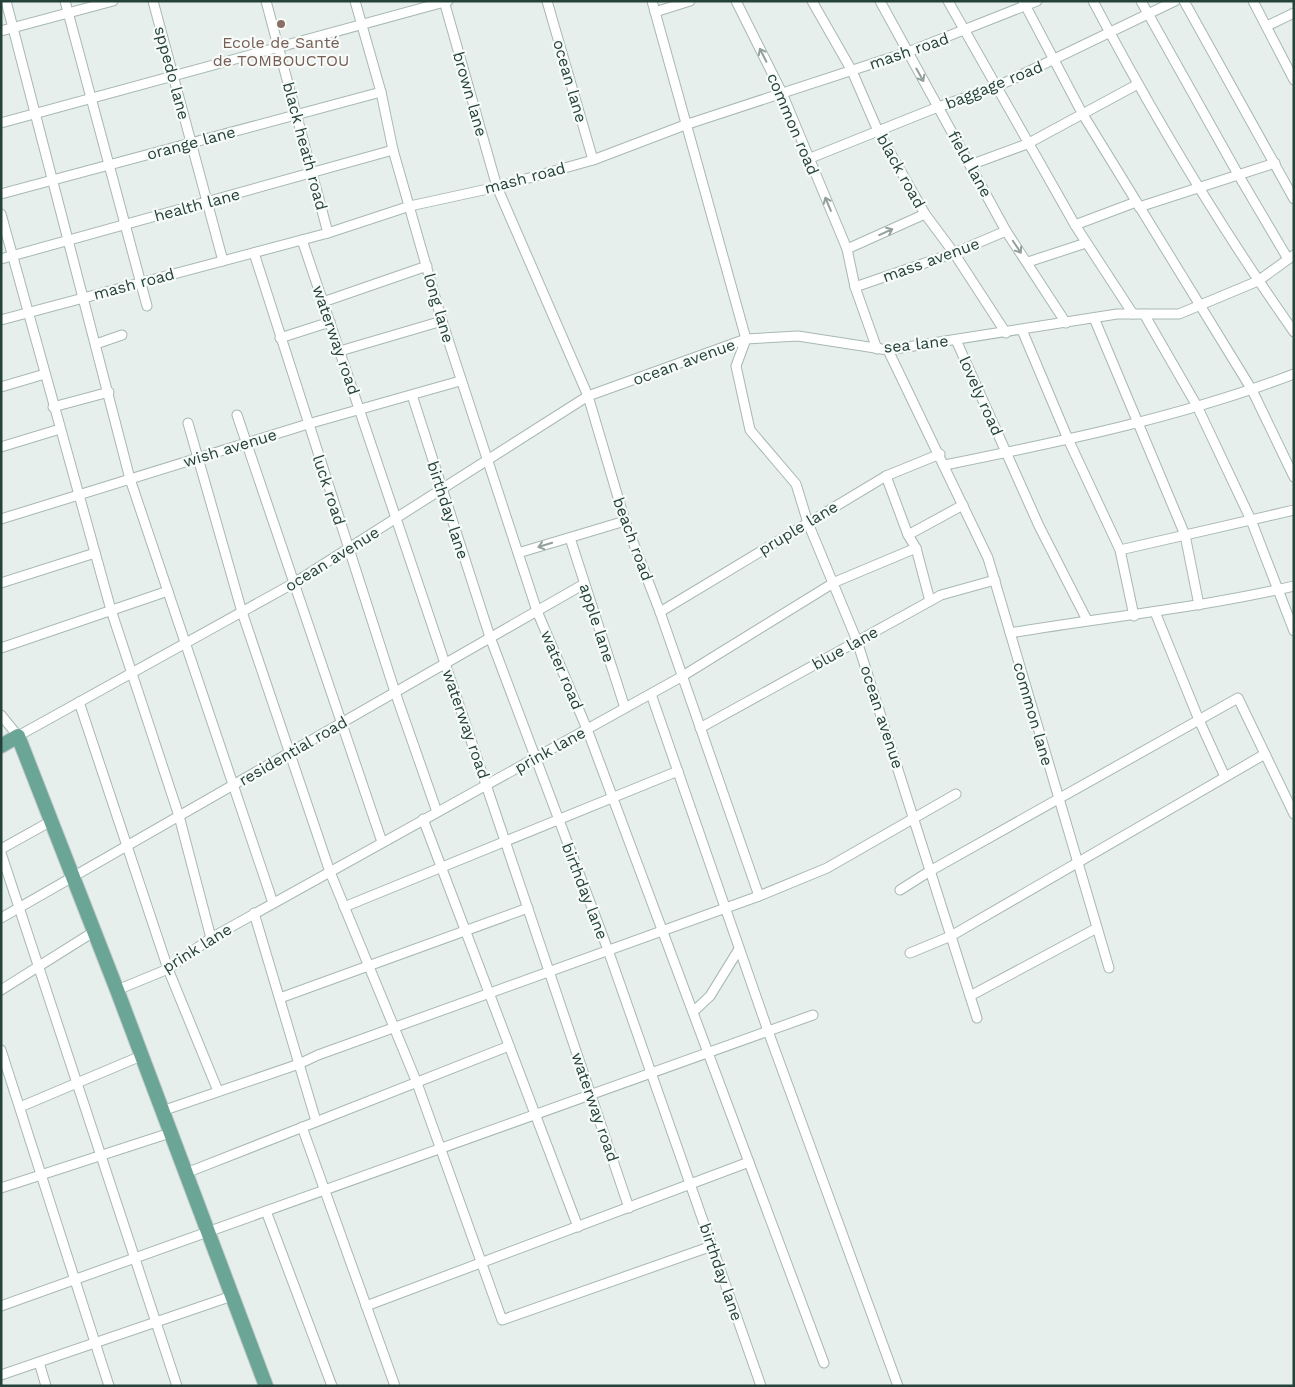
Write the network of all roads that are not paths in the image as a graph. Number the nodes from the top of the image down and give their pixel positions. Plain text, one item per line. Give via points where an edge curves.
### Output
1 (6, 1) edge
2 (65, 1) edge
3 (113, 1) edge
4 (152, 1) edge
5 (266, 1) edge
6 (355, 1) edge
7 (547, 1) edge
8 (652, 1) edge
9 (690, 1) edge
10 (736, 1) edge
11 (812, 1) edge
12 (880, 1) edge
13 (948, 1) edge
14 (1037, 1) edge
15 (1093, 1) edge
16 (1141, 1) edge
17 (1175, 1) edge
18 (1184, 1) edge
19 (1253, 1) edge
20 (446, 2) edge
21 (1024, 4) edge
22 (655, 12) junction
23 (68, 13) junction
24 (1294, 13) edge
25 (1148, 14) junction
26 (362, 26) junction
27 (1267, 26) junction
28 (13, 28) junction
29 (1, 31) edge
30 (964, 31) junction
31 (1110, 32) junction
32 (279, 49) junction
33 (908, 52) junction
34 (1055, 60) junction
35 (852, 71) junction
36 (173, 77) junction
37 (1294, 80) edge
38 (1138, 84) junction
39 (996, 87) junction
40 (381, 92) junction
41 (782, 93) junction
42 (92, 100) junction
43 (938, 107) junction
44 (1082, 113) junction
45 (36, 114) junction
46 (296, 115) junction
47 (1, 123) edge
48 (685, 125) junction
49 (878, 131) junction
50 (191, 143) junction
51 (1027, 144) junction
52 (393, 150) junction
53 (808, 159) junction
54 (593, 160) junction
55 (1275, 163) junction
56 (108, 164) junction
57 (970, 165) junction
58 (312, 173) junction
59 (1239, 176) junction
60 (53, 179) junction
61 (1200, 186) junction
62 (497, 187) junction
63 (1, 194) edge
64 (1294, 199) edge
65 (207, 202) junction
66 (1138, 204) junction
67 (410, 206) junction
68 (1, 214) edge
69 (925, 214) junction
70 (125, 224) junction
71 (1074, 225) junction
72 (1006, 230) junction
73 (328, 233) junction
74 (68, 240) junction
75 (302, 240) junction
76 (1086, 243) junction
77 (847, 249) junction
78 (254, 253) junction
79 (954, 253) junction
80 (13, 255) junction
81 (1291, 257) edge
82 (1, 258) edge
83 (223, 261) junction
84 (1028, 262) junction
85 (427, 266) junction
86 (1258, 281) junction
87 (140, 282) junction
88 (855, 287) junction
89 (83, 298) junction
90 (323, 302) junction
91 (1201, 304) junction
92 (147, 306) dead end
93 (28, 312) junction
94 (1133, 314) junction
95 (1144, 314) junction
96 (1094, 318) junction
97 (1, 320) edge
98 (442, 321) junction
99 (330, 322) junction
100 (1066, 322) junction
101 (1022, 330) junction
102 (1294, 332) edge
103 (1006, 333) junction
104 (122, 335) dead end
105 (280, 338) junction
106 (746, 339) junction
107 (956, 340) junction
108 (96, 344) junction
109 (878, 349) junction
110 (888, 350) junction
111 (340, 351) junction
112 (45, 374) junction
113 (1294, 374) edge
114 (460, 381) junction
115 (1, 387) edge
116 (1252, 390) junction
117 (109, 392) junction
118 (412, 395) junction
119 (588, 396) junction
120 (1197, 406) junction
121 (53, 407) junction
122 (360, 410) junction
123 (238, 415) dead end
124 (188, 423) dead end
125 (308, 424) junction
126 (1137, 424) junction
127 (60, 429) junction
128 (1068, 439) junction
129 (246, 443) junction
130 (1, 447) edge
131 (1006, 453) junction
132 (940, 454) junction
133 (197, 458) junction
134 (488, 461) junction
135 (945, 466) junction
136 (886, 476) junction
137 (1294, 477) edge
138 (130, 478) junction
139 (441, 489) junction
140 (79, 495) junction
141 (963, 505) junction
142 (1294, 510) edge
143 (1, 519) edge
144 (396, 519) junction
145 (1251, 520) junction
146 (625, 521) junction
147 (808, 523) junction
148 (908, 535) junction
149 (1185, 535) junction
150 (570, 538) junction
151 (916, 548) junction
152 (348, 550) junction
153 (1120, 550) junction
154 (95, 553) junction
155 (518, 553) junction
156 (994, 580) junction
157 (294, 582) junction
158 (835, 582) junction
159 (1, 583) edge
160 (584, 584) junction
161 (1294, 586) edge
162 (1278, 590) junction
163 (168, 591) junction
164 (930, 601) junction
165 (1199, 605) junction
166 (111, 610) junction
167 (537, 611) junction
168 (242, 612) junction
169 (660, 612) junction
170 (1155, 612) junction
171 (1134, 616) junction
172 (1087, 620) junction
173 (1294, 631) edge
174 (1010, 632) junction
175 (490, 637) junction
176 (857, 641) junction
177 (186, 643) junction
178 (1, 648) edge
179 (445, 663) junction
180 (130, 674) junction
181 (681, 677) junction
182 (394, 692) junction
183 (651, 694) junction
184 (79, 702) junction
185 (625, 708) junction
186 (1, 715) edge
187 (1199, 720) junction
188 (342, 723) junction
189 (700, 728) junction
190 (587, 729) junction
191 (18, 736) junction
192 (1, 746) edge
193 (290, 752) junction
194 (1265, 754) junction
195 (536, 759) junction
196 (678, 771) junction
197 (1226, 777) junction
198 (232, 786) junction
199 (486, 786) junction
200 (956, 794) dead end
201 (613, 798) junction
202 (1058, 800) junction
203 (437, 812) junction
204 (1294, 814) edge
205 (179, 816) junction
206 (914, 818) junction
207 (423, 819) junction
208 (53, 820) junction
209 (558, 820) junction
210 (505, 841) junction
211 (382, 842) junction
212 (126, 846) junction
213 (1, 851) edge
214 (1077, 863) junction
215 (441, 867) junction
216 (930, 871) junction
217 (330, 872) junction
218 (74, 876) junction
219 (900, 890) dead end
220 (759, 896) junction
221 (273, 903) junction
222 (344, 906) junction
223 (19, 908) junction
224 (528, 908) junction
225 (725, 908) junction
226 (254, 913) junction
227 (1, 918) edge
228 (1096, 928) junction
229 (465, 930) junction
230 (662, 930) junction
231 (95, 932) junction
232 (951, 936) junction
233 (211, 938) junction
234 (739, 949) junction
235 (608, 950) junction
236 (910, 953) dead end
237 (39, 966) junction
238 (368, 966) junction
239 (1109, 968) dead end
240 (168, 969) junction
241 (549, 971) junction
242 (1, 990) edge
243 (117, 990) junction
244 (489, 993) junction
245 (970, 996) junction
246 (280, 998) junction
247 (693, 1012) junction
248 (814, 1015) dead end
249 (978, 1018) dead end
250 (394, 1028) junction
251 (768, 1032) junction
252 (509, 1046) junction
253 (1, 1050) edge
254 (708, 1053) junction
255 (142, 1056) junction
256 (299, 1064) junction
257 (651, 1073) junction
258 (77, 1083) junction
259 (417, 1084) junction
260 (218, 1091) junction
261 (591, 1095) junction
262 (20, 1107) junction
263 (162, 1111) junction
264 (536, 1114) junction
265 (316, 1122) junction
266 (302, 1127) junction
267 (170, 1133) junction
268 (440, 1149) junction
269 (101, 1156) junction
270 (749, 1162) junction
271 (186, 1174) junction
272 (41, 1175) junction
273 (690, 1184) junction
274 (1, 1188) edge
275 (323, 1191) junction
276 (629, 1208) junction
277 (266, 1211) junction
278 (578, 1227) junction
279 (207, 1232) junction
280 (712, 1246) junction
281 (135, 1258) junction
282 (482, 1263) junction
283 (75, 1280) junction
284 (232, 1296) junction
285 (1, 1306) edge
286 (366, 1306) junction
287 (156, 1322) junction
288 (95, 1343) junction
289 (39, 1362) junction
290 (824, 1363) dead end
291 (1, 1375) edge
292 (46, 1386) edge
293 (109, 1386) edge
294 (177, 1386) edge
295 (266, 1386) edge
296 (332, 1386) edge
297 (395, 1386) edge
298 (762, 1386) edge
299 (898, 1386) edge

1 - 28 street
2 - 23 street
3 - 23 street
4 - 36 street, sppedo lane
5 - 32 street, black heath road
6 - 26 street, long lane
7 - 54 street, ocean lane
8 - 22 street
9 - 22 street
41 -> 10 street, common road
11 - 35 street, black road
12 - 33 street, field lane
13 - 30 street
14 - 21 street, mash road
15 - 31 street
16 - 25 street
17 - 25 street, baggage road
18 - 55 street
19 - 27 street
20 - 26 street
20 - 62 street, brown lane
21 - 30 street, mash road
21 - 34 street
22 - 48 street
23 - 28 street
23 - 42 street
24 - 27 street
25 - 31 street, baggage road
25 - 59 street
26 - 32 street
26 - 40 street, long lane
27 - 37 street
28 - 29 street
28 - 45 street
30 - 33 street, mash road
30 - 39 street
31 - 34 street, baggage road
31 - 38 street
32 - 36 street
32 - 46 street, black heath road
33 - 35 street, mash road
33 -> 43 street, field lane
34 - 39 street, baggage road
34 - 44 street
35 - 41 street, mash road
35 - 49 street, black road
36 - 42 street
36 - 50 street, sppedo lane
38 - 44 street
38 - 61 street
39 - 43 street, baggage road
39 - 51 street
40 - 46 street, orange lane
40 - 52 street, long lane
41 - 48 street, mash road
41 - 53 street, common road
42 - 45 street
42 - 56 street
43 - 49 street, baggage road
43 - 57 street, field lane
44 - 51 street
44 - 66 street
45 - 47 street
45 - 60 street
46 - 50 street, orange lane
46 - 58 street, black heath road
48 - 54 street, mash road
48 - 106 street
49 - 53 street, baggage road
49 - 69 street, black road
50 - 56 street, orange lane
50 - 65 street, sppedo lane
51 - 57 street
51 - 71 street
52 - 58 street, health lane
52 - 67 street, long lane
77 -> 53 street, common road
54 - 62 street, mash road
55 - 59 street
55 - 64 street
56 - 60 street, orange lane
56 - 70 street
57 - 72 street, field lane
58 - 65 street, health lane
58 - 73 street, black heath road
59 - 61 street
59 - 81 street
60 - 63 street, orange lane
60 - 74 street
61 - 66 street
61 - 86 street
62 - 67 street, mash road
62 - 119 street, beach road
65 - 70 street, health lane
65 - 83 street, sppedo lane
66 - 71 street
66 - 91 street
67 - 73 street, mash road
67 - 85 street, long lane
68 - 80 street
77 -> 69 street
69 - 79 street, black road
70 - 74 street, health lane
70 - 87 street
71 - 76 street
72 - 79 street, mass avenue
72 -> 84 street, field lane
73 - 75 street, mash road
74 - 80 street, health lane
74 - 89 street
75 - 78 street, mash road
75 - 90 street, waterway road
76 - 84 street
76 - 94 street
77 - 88 street, common road
78 - 83 street, mash road
78 - 105 street, luck road
79 - 88 street, mass avenue
79 - 103 street, black road
80 - 82 street, health lane
80 - 93 street
81 - 86 street, sea lane
83 - 87 street, mash road
84 - 100 street, field lane
85 - 90 street
85 - 98 street, long lane
86 - 91 street, sea lane
86 - 102 street
87 - 89 street, mash road
87 - 92 street
88 - 109 street, common road
89 - 93 street, mash road
89 - 108 street
90 - 99 street, waterway road
91 - 95 street, sea lane via 1179,314
91 - 116 street
93 - 97 street, mash road
93 - 112 street
94 - 95 street, sea lane
94 - 96 street, sea lane
95 - 120 street
96 - 100 street, sea lane
96 - 126 street
98 - 111 street
98 - 114 street, long lane
99 - 105 street
99 - 111 street, waterway road
100 - 101 street, sea lane
101 - 103 street, sea lane
101 - 128 street
103 - 107 street, sea lane
104 - 108 street
105 - 125 street, luck road
106 - 109 street, sea lane via 798,336
106 - 119 street, ocean avenue
106 - 147 street, ocean avenue via 736,366 750,430 796,484
107 - 110 street, sea lane
107 - 131 street, lovely road
108 - 117 street
109 - 110 street, sea lane
110 - 132 street, common lane
111 - 122 street, waterway road
112 - 115 street
112 - 121 street
113 - 116 street
114 - 118 street, wish avenue
114 - 134 street, long lane
116 - 120 street
116 - 137 street
117 - 121 street
117 - 138 street
118 - 122 street, wish avenue
118 - 139 street, birthday lane
119 - 134 street, ocean avenue
119 - 146 street, beach road
120 - 126 street
120 - 145 street
121 - 127 street
122 - 125 street, wish avenue
122 - 144 street, waterway road
123 - 129 street
124 - 133 street
125 - 129 street, wish avenue
125 - 152 street, luck road
126 - 128 street
126 - 149 street
127 - 130 street
127 - 140 street
128 - 131 street
128 - 153 street
129 - 133 street, wish avenue
129 - 157 street
131 - 135 street
131 - 172 street, lovely road
132 - 135 street, common lane
132 - 136 street, pruple lane
133 - 138 street, wish avenue
133 - 168 street
134 - 139 street, ocean avenue
134 - 155 street, long lane
135 - 141 street, common lane
136 - 147 street, pruple lane
136 - 148 street
138 - 140 street, wish avenue
138 - 163 street
139 - 144 street, ocean avenue
139 - 175 street, birthday lane
140 - 143 street, wish avenue
140 - 154 street
141 - 148 street
141 - 156 street, common lane via 988,558
142 - 145 street
144 - 152 street, ocean avenue
144 - 179 street, waterway road
145 - 149 street
145 - 162 street
146 - 150 street
146 - 169 street, beach road
147 - 158 street, ocean avenue
147 - 169 street, pruple lane
148 - 151 street
149 - 153 street
149 - 165 street
150 -> 155 street
150 - 160 street, apple lane
151 - 158 street, prink lane
151 - 164 street
152 - 157 street, ocean avenue
152 - 182 street, luck road
153 - 171 street
154 - 159 street
154 - 166 street
155 - 167 street, long lane
156 - 164 street, blue lane
156 - 174 street, common lane
157 - 168 street, ocean avenue
157 - 188 street
158 - 176 street, ocean avenue
158 - 181 street, prink lane
160 - 167 street, residential road
160 - 185 street, apple lane
161 - 162 street
162 - 165 street
162 - 173 street
163 - 166 street
163 - 177 street
164 - 176 street, blue lane
165 - 170 street
166 - 178 street
166 - 180 street
167 - 175 street, residential road
167 - 190 street, water road
168 - 177 street, ocean avenue
168 - 193 street
169 - 181 street, beach road
170 - 171 street
170 - 187 street
171 - 172 street
172 - 174 street
174 - 202 street, common lane
175 - 179 street, residential road
175 - 195 street, birthday lane
176 - 189 street, blue lane
176 - 206 street, ocean avenue
177 - 180 street, ocean avenue
177 - 198 street
179 - 182 street, residential road
179 - 199 street, waterway road
180 - 184 street, ocean avenue
180 - 205 street
181 - 183 street, prink lane
181 - 189 street, beach road
182 - 188 street, residential road
182 - 203 street, luck road
183 - 185 street, prink lane
183 - 196 street
184 - 191 street, ocean avenue
184 - 212 street
185 - 190 street, prink lane
186 - 191 street
187 - 194 street via 1238,698
187 - 197 street
187 - 202 street
188 - 193 street, residential road
188 - 211 street
189 - 220 street, beach road
190 - 195 street, prink lane
190 - 201 street, water road
191 - 192 main road
191 - 208 main road
193 - 198 street, residential road
193 - 217 street
194 - 197 street
194 - 204 street
195 - 199 street, prink lane
195 - 209 street, birthday lane
196 - 201 street
196 - 225 street
197 - 214 street
198 - 205 street, residential road
198 - 221 street
199 - 203 street, prink lane
199 - 210 street, waterway road
200 - 206 street
201 - 209 street
201 - 230 street, water road
202 - 214 street, common lane
202 - 216 street
203 - 207 street, prink lane
205 - 212 street, residential road
205 - 233 street
206 - 216 street, ocean avenue
206 - 220 street via 827,868
207 - 211 street, prink lane
207 - 215 street
208 - 213 street
208 - 218 main road
209 - 210 street
209 - 235 street, birthday lane
210 - 215 street
210 - 224 street, waterway road
211 - 217 street, prink lane
212 - 218 street, residential road
212 - 240 street
213 - 223 street
214 - 228 street, common lane
214 - 232 street
215 - 222 street
215 - 229 street
216 - 219 street
216 - 232 street, ocean avenue
217 - 221 street, prink lane
217 - 222 street
218 - 223 street, residential road
218 - 231 main road
220 - 225 street
221 - 226 street, prink lane
222 - 238 street
223 - 227 street, residential road
223 - 237 street
224 - 229 street
224 - 241 street, waterway road
225 - 230 street
225 - 234 street
226 - 233 street, prink lane
226 - 246 street
228 - 239 street, common lane
228 - 245 street
229 - 238 street
229 - 244 street
230 - 235 street
230 - 247 street, water road
231 - 237 street
231 - 243 main road
232 - 236 street
232 - 245 street, ocean avenue
233 - 240 street, prink lane
234 - 247 street via 710,996
234 - 251 street
235 - 241 street
235 - 257 street, birthday lane
237 - 242 street
237 - 258 street
238 - 246 street
238 - 250 street
240 - 243 street, prink lane
240 - 260 street
241 - 244 street
241 - 261 street, waterway road
243 - 255 main road
244 - 250 street
244 - 252 street
245 - 249 street, ocean avenue
246 - 256 street
247 - 254 street, water road
248 - 251 street
250 - 256 street
250 - 259 street
251 - 254 street
251 - 299 street
252 - 259 street
252 - 264 street
253 - 262 street
254 - 257 street
254 - 270 street, water road
255 - 258 street
255 - 263 main road
256 - 260 street
256 - 265 street
257 - 261 street
257 - 273 street, birthday lane
258 - 262 street
258 - 269 street
259 - 265 street
259 - 268 street
260 - 263 street
261 - 264 street
261 - 276 street, waterway road
262 - 272 street
263 - 267 main road
264 - 268 street
264 - 278 street
265 - 266 street
266 - 271 street
266 - 275 street
267 - 269 street
267 - 271 main road
268 - 275 street
268 - 282 street
269 - 272 street
269 - 281 street
270 - 273 street
270 - 290 street, water road
271 - 279 main road
272 - 274 street
272 - 283 street
273 - 276 street
273 - 280 street, birthday lane
275 - 277 street
275 - 286 street
276 - 278 street
277 - 279 street
277 - 296 street
278 - 282 street
279 - 281 street
279 - 284 main road
280 - 282 street via 502,1320
280 - 298 street, birthday lane
281 - 283 street
281 - 287 street
282 - 286 street
283 - 285 street
283 - 288 street
284 - 287 street
284 - 295 main road
286 - 297 street
287 - 288 street
287 - 294 street
288 - 289 street
288 - 293 street
289 - 291 street
289 - 292 street

